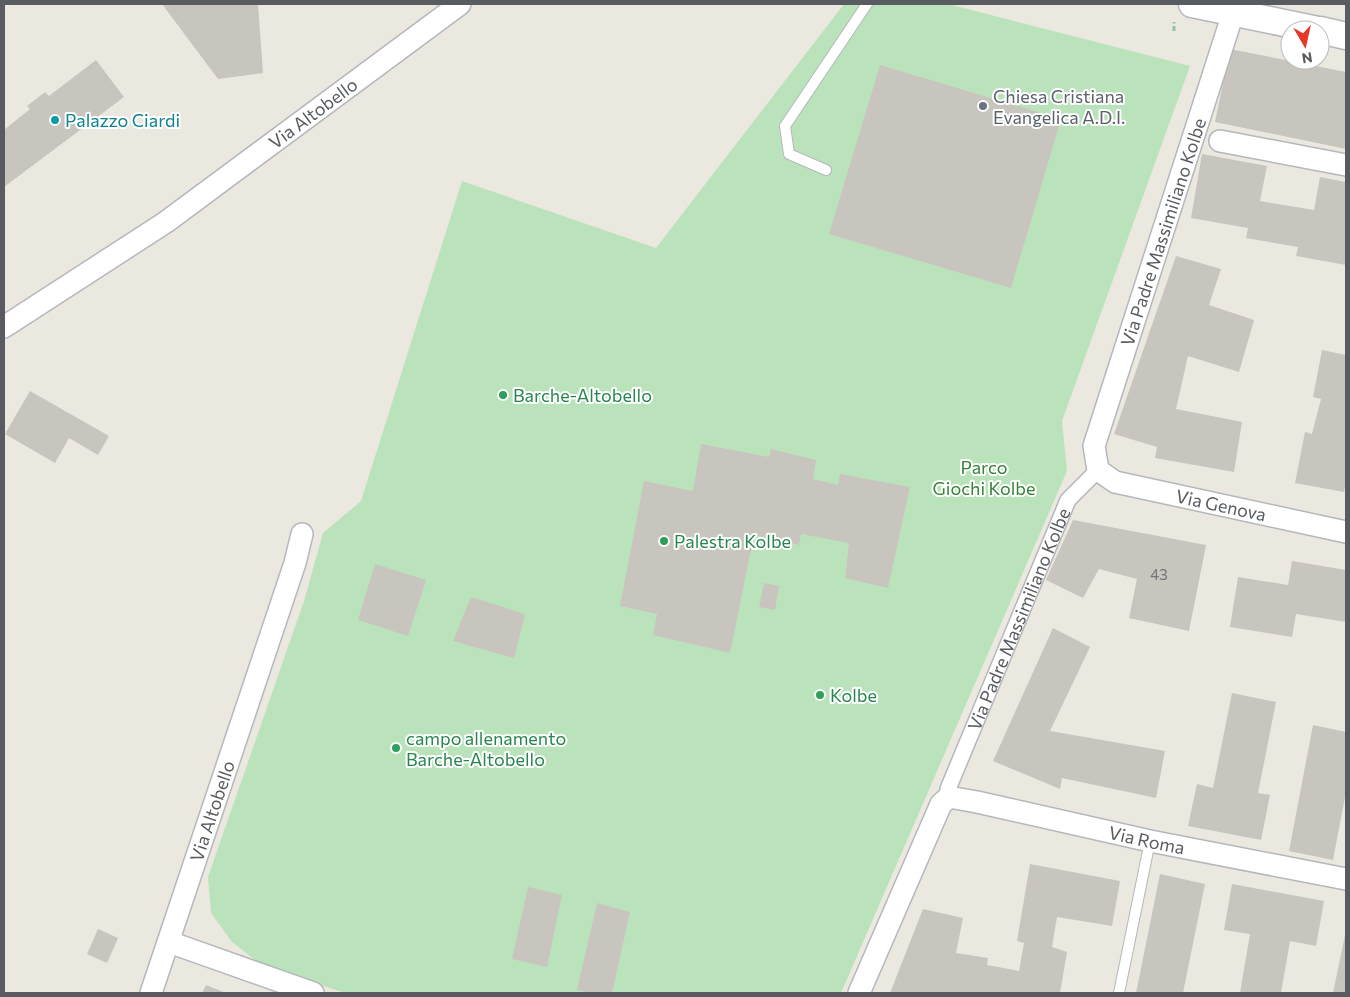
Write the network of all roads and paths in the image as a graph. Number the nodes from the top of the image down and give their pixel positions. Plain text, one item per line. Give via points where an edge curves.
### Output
1 (460, 4) edge
2 (867, 4) edge
3 (1192, 4) edge
4 (1234, 8) edge
5 (1280, 20) edge
6 (1330, 32) edge
7 (1346, 36) edge
8 (1220, 141) dead end
9 (1346, 165) edge
10 (826, 170) dead end
11 (4, 327) edge
12 (1098, 470) junction
13 (1346, 532) edge
14 (302, 534) dead end
15 (949, 798) junction
16 (1150, 841) junction
17 (1346, 879) edge
18 (169, 942) junction
19 (151, 993) edge
20 (313, 993) edge
21 (859, 993) edge
22 (1119, 993) edge

1 - 11 street, Via Altobello via 166,222
2 - 10 lane via 785,126 788,154
3 - 4 street
4 - 5 street
4 - 12 street, Via Padre Massimiliano Kolbe via 1094,446
6 - 7 street
8 - 9 street
12 - 13 street, Via Genova via 1115,482
12 - 15 street, Via Padre Massimiliano Kolbe via 1068,500 948,789
14 - 18 street, Via Altobello via 296,563
15 - 16 street, Via Roma
15 - 21 street, Via Padre Massimiliano Kolbe via 941,804
16 - 17 street, Via Roma
16 - 22 lane
18 - 19 street, Via Altobello
18 - 20 street

